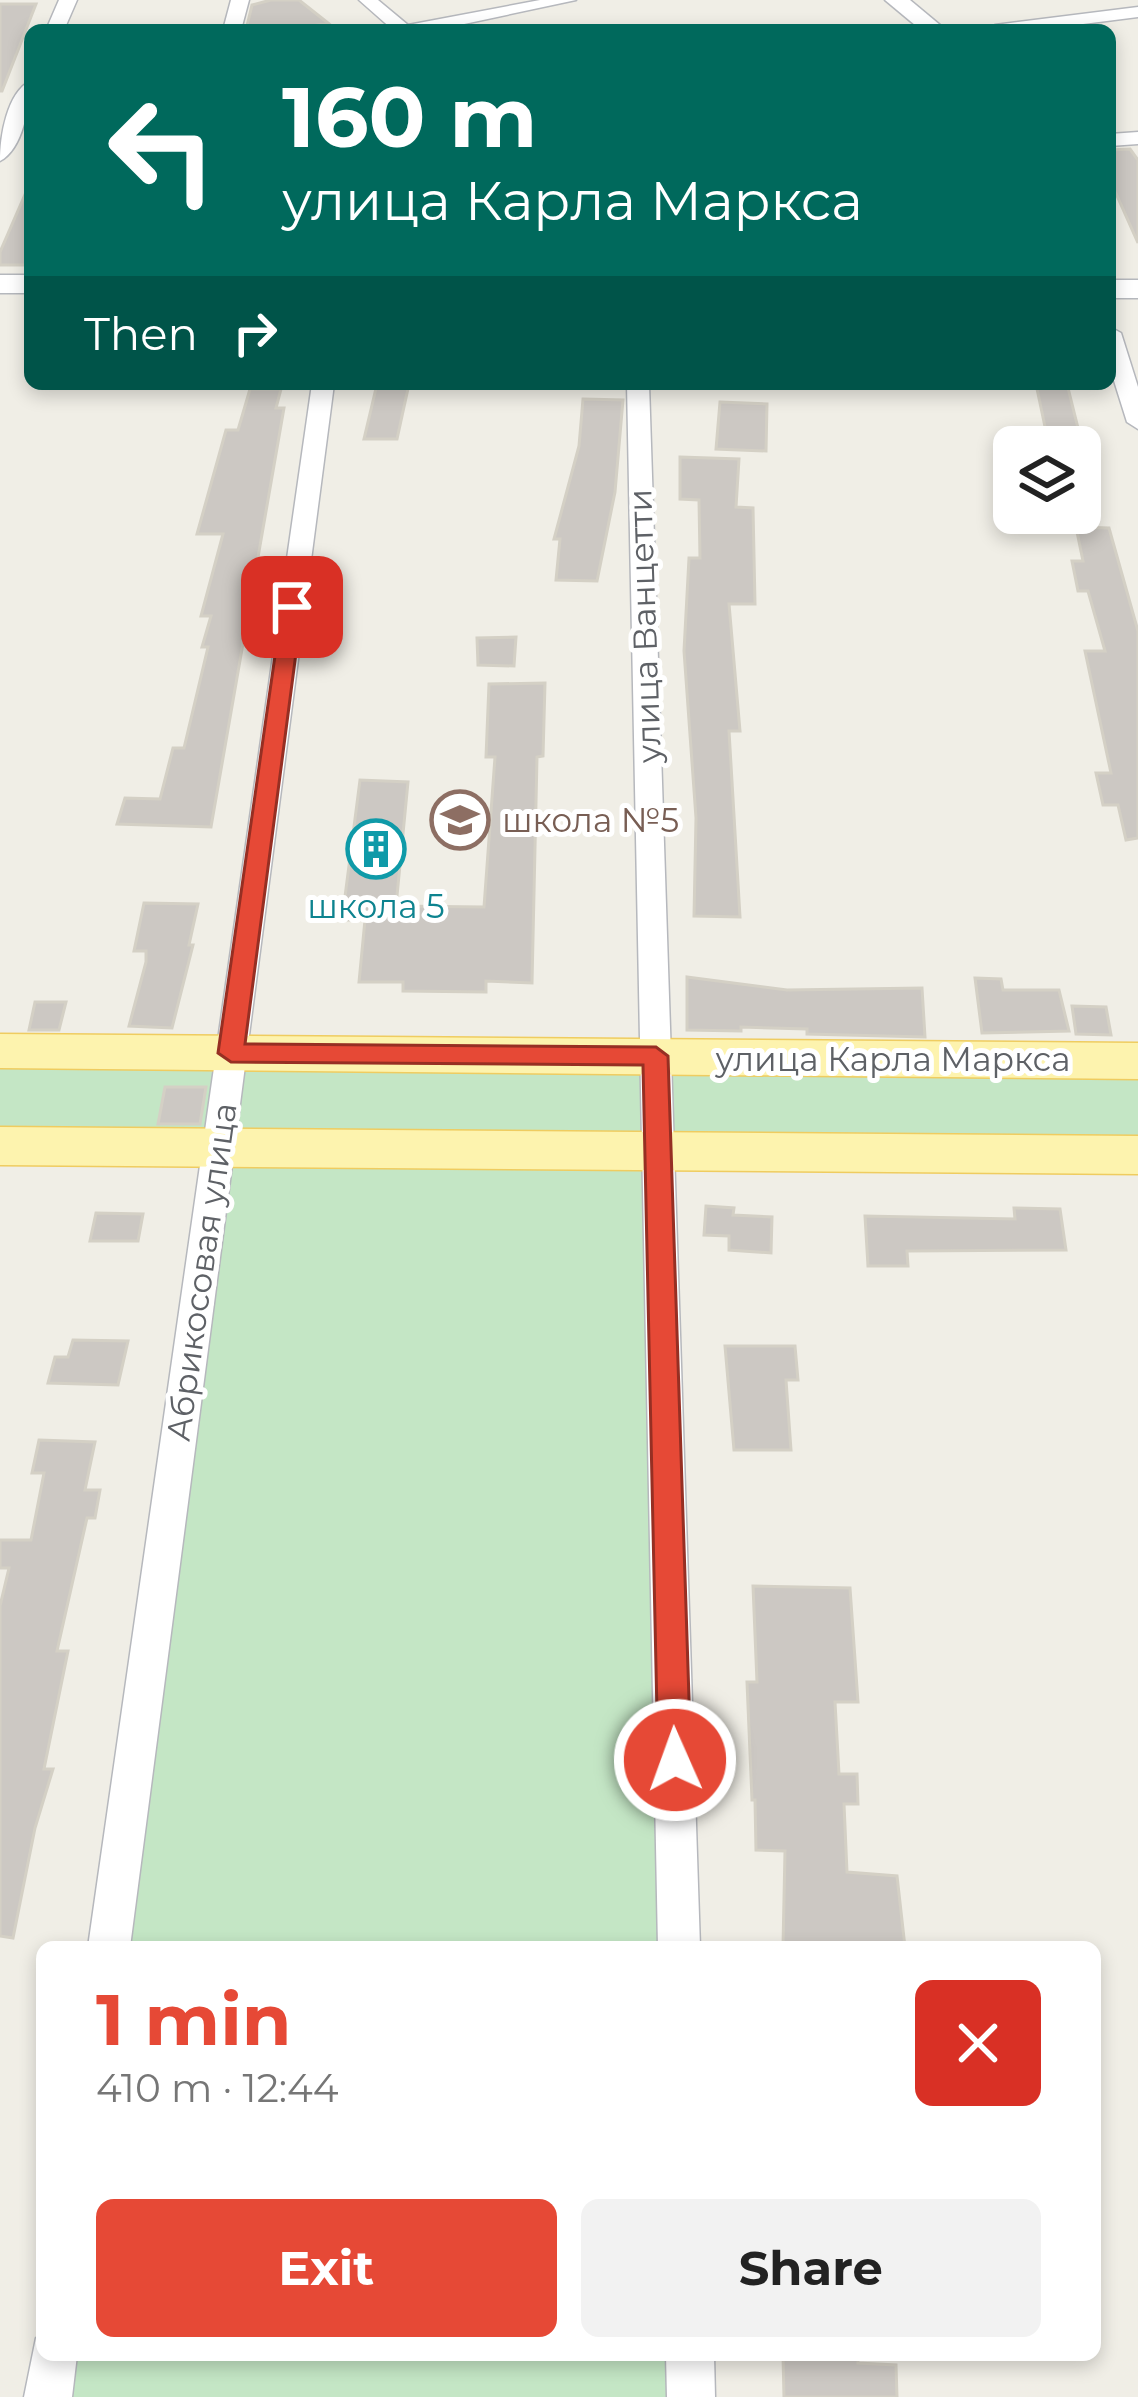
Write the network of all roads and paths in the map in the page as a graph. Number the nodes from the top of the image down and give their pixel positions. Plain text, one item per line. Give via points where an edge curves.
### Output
1 (368, 0) edge
2 (568, 0) edge
3 (896, 0) edge
4 (1138, 12) edge
5 (398, 24) edge
6 (438, 24) edge
7 (927, 24) edge
8 (1043, 24) edge
9 (24, 100) edge
10 (0, 155) edge
11 (1116, 352) edge
12 (321, 390) edge
13 (638, 390) edge
14 (1138, 422) edge
15 (0, 1051) edge
16 (231, 1053) junction
17 (656, 1056) junction
18 (1138, 1061) edge
19 (0, 1147) edge
20 (218, 1148) junction
21 (658, 1151) junction
22 (1138, 1155) edge
23 (110, 1941) edge
24 (680, 1941) edge
25 (52, 2361) edge
26 (690, 2361) edge
27 (48, 2397) edge
28 (691, 2397) edge

1 - 5 street
2 - 6 street
3 - 7 street
4 - 8 street
9 - 10 street
11 - 14 street
12 - 16 street, Абрикосовая улица
13 - 17 street, улица Ванцетти
15 - 16 main road, улица Карла Маркса
16 - 17 main road, улица Карла Маркса
16 - 20 street, Абрикосовая улица
17 - 18 main road, улица Карла Маркса
17 - 21 street, улица Ванцетти
19 - 20 main road
20 - 21 main road
20 - 23 street, Абрикосовая улица
21 - 22 main road
21 - 24 street, улица Ванцетти
25 - 27 street
26 - 28 street

